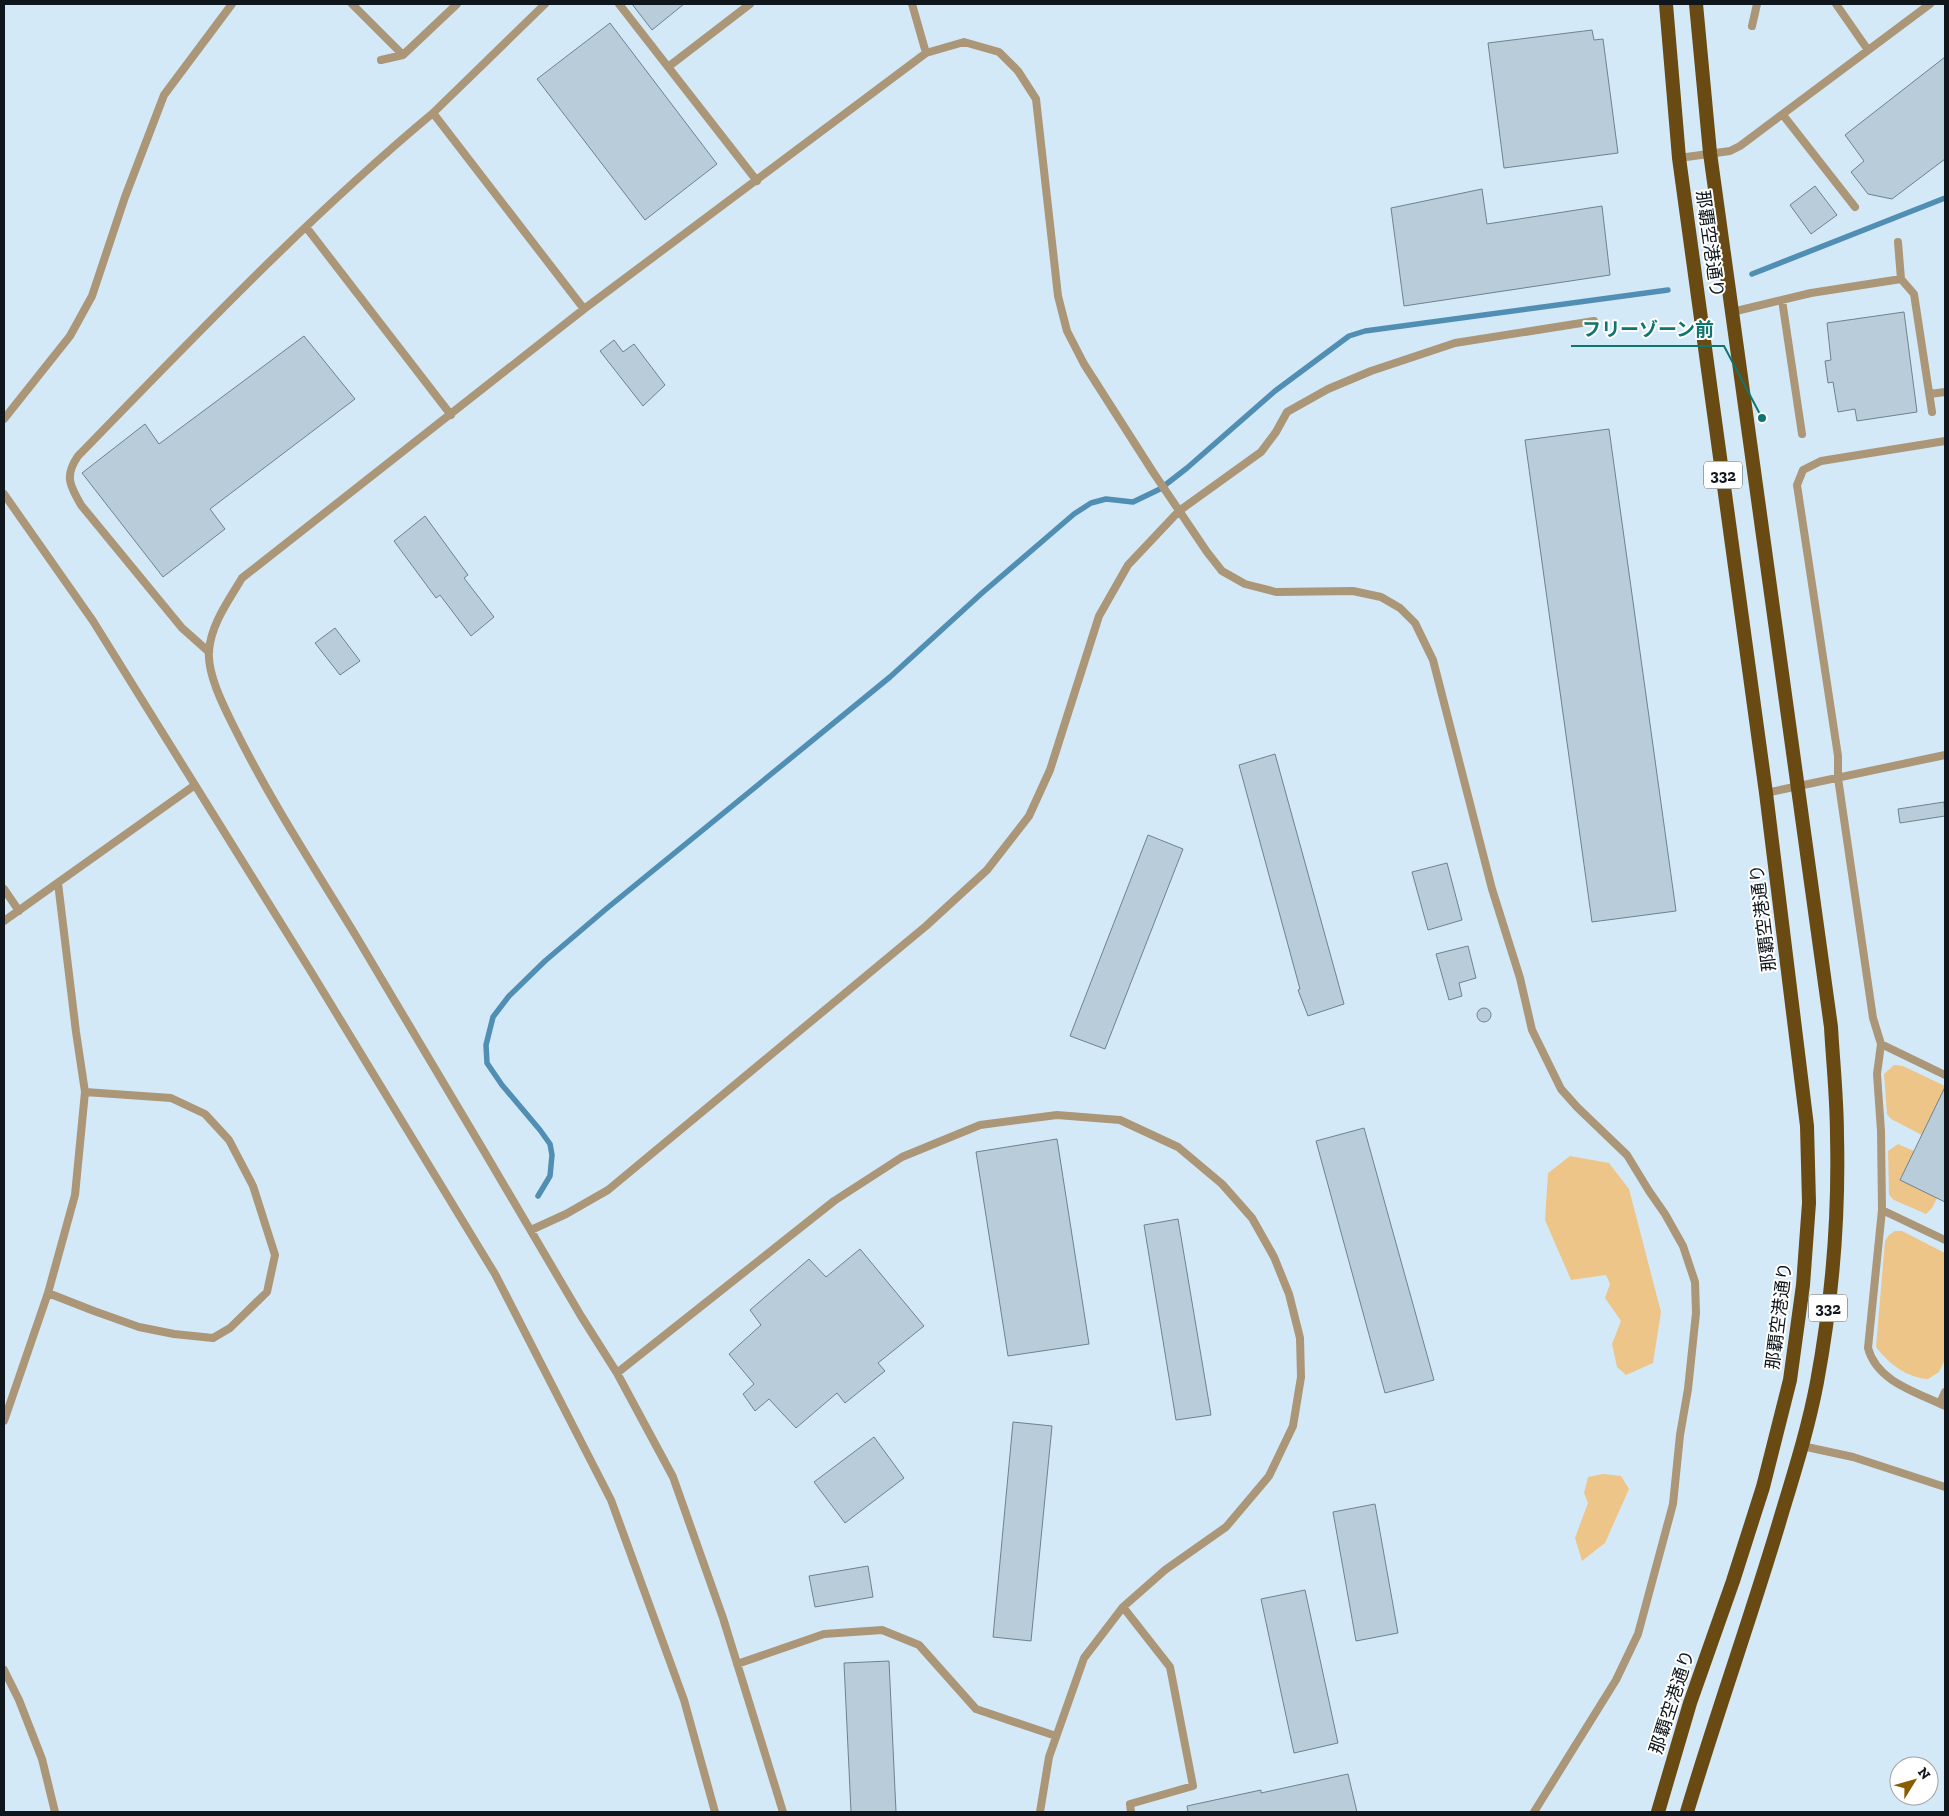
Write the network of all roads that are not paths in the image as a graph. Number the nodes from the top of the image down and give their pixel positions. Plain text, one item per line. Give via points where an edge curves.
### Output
1 (232, 4) edge
2 (352, 4) edge
3 (456, 4) edge
4 (545, 4) edge
5 (619, 4) edge
6 (750, 4) edge
7 (912, 4) edge
8 (1666, 4) edge
9 (1696, 4) edge
10 (1757, 4) edge
11 (1836, 4) edge
12 (1930, 4) edge
13 (1752, 26) dead end
14 (1868, 50) junction
15 (926, 52) junction
16 (403, 55) junction
17 (381, 60) dead end
18 (668, 67) junction
19 (433, 113) junction
20 (1783, 114) junction
21 (1710, 153) junction
22 (1679, 158) junction
23 (757, 181) junction
24 (1855, 207) dead end
25 (306, 227) junction
26 (1898, 242) dead end
27 (1901, 279) junction
28 (1782, 300) junction
29 (584, 309) junction
30 (1732, 312) junction
31 (1594, 321) dead end
32 (1945, 392) edge
33 (1930, 394) junction
34 (1932, 412) dead end
35 (451, 414) junction
36 (4, 419) edge
37 (1802, 434) dead end
38 (1945, 441) edge
39 (4, 494) edge
40 (1179, 511) junction
41 (209, 652) junction
42 (1945, 755) edge
43 (1838, 778) junction
44 (195, 785) junction
45 (1797, 787) junction
46 (1766, 793) junction
47 (58, 883) junction
48 (4, 889) edge
49 (19, 911) junction
50 (4, 921) edge
51 (1882, 1044) junction
52 (1945, 1075) edge
53 (85, 1092) junction
54 (1882, 1210) junction
55 (531, 1230) junction
56 (1945, 1240) edge
57 (48, 1293) junction
58 (617, 1373) junction
59 (1945, 1392) edge
60 (1942, 1404) edge
61 (4, 1421) edge
62 (1802, 1446) junction
63 (1945, 1487) edge
64 (1123, 1607) junction
65 (737, 1664) junction
66 (4, 1670) edge
67 (1056, 1736) junction
68 (55, 1812) edge
69 (715, 1812) edge
70 (783, 1812) edge
71 (1040, 1812) edge
72 (1131, 1812) edge
73 (1534, 1812) edge
74 (1658, 1812) edge
75 (1687, 1812) edge

1 - 36 lane via 164,95 124,197 92,296 70,336
2 - 16 lane
3 - 16 lane
4 - 19 lane
5 - 18 lane
6 - 18 lane
7 - 15 lane
8 - 22 highway, 那覇空港通り / 332
9 - 21 highway, 那覇空港通り / 332
10 - 13 lane
11 - 14 lane
12 - 14 lane
14 - 20 lane
15 - 23 lane
15 - 40 lane via 964,42 999,52 1018,71 1036,99 1058,296 1067,331 1084,364
16 - 17 lane
18 - 23 lane
19 - 25 lane
19 - 29 lane
20 - 21 lane via 1740,146 1730,151
20 - 24 lane
21 - 22 lane
21 - 30 highway, 那覇空港通り / 332
22 - 46 highway, 那覇空港通り / 332
23 - 29 lane
25 - 35 lane
25 - 41 lane via 258,272 70,467 69,480 81,505 182,628
26 - 27 lane
27 - 28 lane
27 - 33 lane via 1914,294
28 - 30 lane
28 - 37 lane
29 - 35 lane
30 - 45 highway, 那覇空港通り / 332
31 - 40 lane via 1455,343 1371,370 1328,389 1287,412 1261,452
32 - 33 lane
33 - 34 lane
35 - 41 lane via 242,578 218,620
38 - 43 lane via 1821,460 1809,465 1799,476 1797,485 1838,756
39 - 44 lane via 93,621
40 - 55 lane via 1128,565 1099,616 1050,770 1028,816 987,870 926,926 608,1190
40 - 73 lane via 1222,571 1245,584 1276,592 1353,591 1381,597 1400,608 1415,624 1432,660 1532,1030 1561,1089 1627,1155 1666,1214 1683,1246 1695,1282 1696,1313 1673,1504 1638,1634 1616,1680
41 - 55 lane via 220,697 247,753
42 - 43 lane
43 - 45 lane
43 - 51 lane via 1873,1018
44 - 47 lane
44 - 69 lane via 495,1274 611,1500 684,1700
45 - 46 lane
45 - 62 highway, 那覇空港通り / 332 via 1831,1027 1838,1135 1838,1194 1830,1289 1817,1382
46 - 74 highway, 那覇空港通り / 332 via 1807,1126 1809,1203 1804,1285 1790,1380 1763,1487 1690,1703
47 - 49 lane
47 - 53 lane
48 - 49 lane
49 - 50 lane
51 - 52 lane
51 - 54 lane via 1877,1074
53 - 57 lane via 75,1195
53 - 57 lane via 170,1098 205,1114 230,1140 249,1178 276,1255 267,1292 230,1328 214,1338 139,1327
54 - 56 lane
54 - 60 lane via 1868,1348 1871,1358 1886,1376
55 - 58 lane
57 - 61 lane
58 - 64 lane via 834,1201 902,1157 980,1125 1057,1115 1120,1120 1178,1147 1222,1184 1252,1218 1274,1257 1289,1294 1300,1338 1301,1377 1293,1426 1269,1476 1226,1527 1165,1570
58 - 65 lane via 673,1478
59 - 60 lane
62 - 63 lane via 1853,1457
62 - 75 highway, 那覇空港通り / 332
64 - 67 lane via 1084,1658
64 - 72 lane via 1170,1667 1192,1786 1130,1804
65 - 67 lane via 824,1634 882,1630 919,1645 976,1710
65 - 70 lane
66 - 68 lane via 42,1759
67 - 71 lane via 1049,1757

